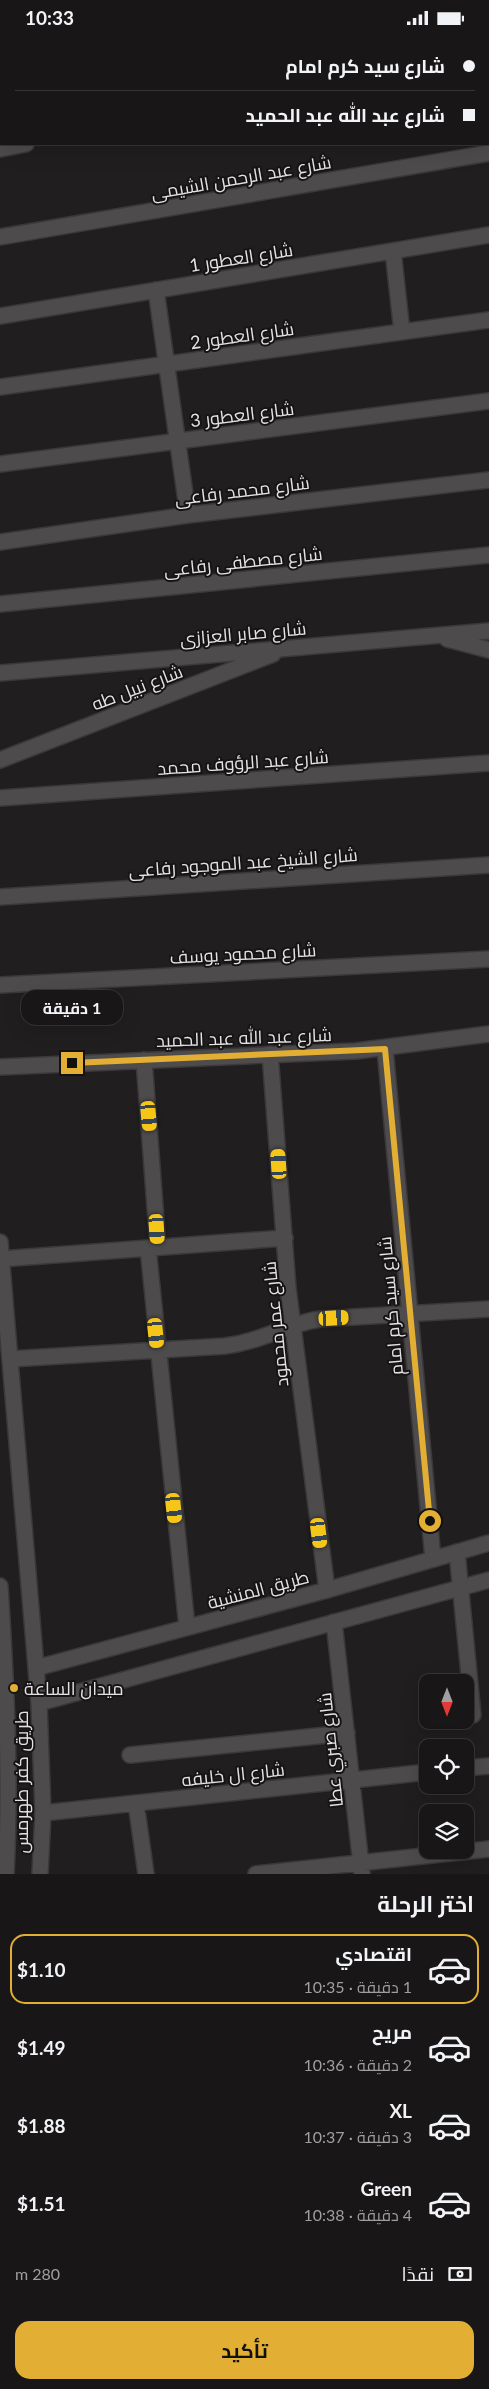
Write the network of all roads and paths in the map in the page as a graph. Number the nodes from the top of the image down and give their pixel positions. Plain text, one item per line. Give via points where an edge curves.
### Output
1 (21, 145) edge
2 (0, 149) edge
3 (489, 153) edge
4 (489, 235) edge
5 (0, 237) edge
6 (394, 251) junction
7 (156, 290) junction
8 (0, 316) edge
9 (489, 320) edge
10 (402, 332) junction
11 (166, 364) junction
12 (0, 387) edge
13 (489, 401) edge
14 (177, 441) junction
15 (0, 464) edge
16 (489, 480) edge
17 (188, 515) junction
18 (0, 542) edge
19 (489, 555) edge
20 (0, 604) edge
21 (489, 631) edge
22 (436, 636) junction
23 (288, 648) junction
24 (489, 650) edge
25 (0, 673) edge
26 (0, 760) edge
27 (489, 763) edge
28 (0, 799) edge
29 (489, 865) edge
30 (0, 897) edge
31 (489, 959) edge
32 (0, 985) edge
33 (489, 1034) edge
34 (385, 1049) junction
35 (270, 1054) junction
36 (144, 1060) junction
37 (0, 1067) edge
38 (285, 1238) junction
39 (0, 1242) edge
40 (153, 1248) junction
41 (1, 1259) edge
42 (489, 1309) edge
43 (410, 1314) junction
44 (293, 1325) junction
45 (158, 1350) junction
46 (10, 1359) junction
47 (489, 1543) edge
48 (457, 1552) junction
49 (433, 1559) junction
50 (489, 1580) edge
51 (0, 1586) edge
52 (459, 1588) junction
53 (326, 1590) junction
54 (334, 1622) junction
55 (186, 1627) junction
56 (36, 1668) junction
57 (468, 1674) edge
58 (3, 1692) edge
59 (39, 1703) junction
60 (4, 1730) edge
61 (348, 1733) junction
62 (130, 1755) dead end
63 (489, 1766) edge
64 (474, 1768) edge
65 (419, 1773) edge
66 (352, 1780) junction
67 (136, 1803) junction
68 (5, 1812) edge
69 (43, 1813) junction
70 (489, 1849) edge
71 (362, 1868) edge
72 (6, 1874) edge
73 (40, 1874) edge
74 (146, 1874) edge
75 (256, 1874) edge

1 - 2 street
3 - 5 street, شارع عبد الرحمن الشيمى
4 - 6 street, شارع العطور 1
6 - 7 street, شارع العطور 1
6 - 10 street
7 - 8 street, شارع العطور 1
7 - 11 street
9 - 10 street, شارع العطور 2
10 - 11 street, شارع العطور 2
11 - 12 street, شارع العطور 2
11 - 14 street
13 - 14 street, شارع العطور 3
14 - 15 street, شارع العطور 3
14 - 17 street
16 - 17 street, شارع محمد رفاعى
17 - 18 street, شارع محمد رفاعى
19 - 20 street, شارع مصطفى رفاعى
21 - 22 street, شارع صابر العزازى
22 - 23 street, شارع صابر العزازى
22 - 24 street
23 - 25 street, شارع صابر العزازى
23 - 26 street, شارع نبيل طه
27 - 28 street, شارع عبد الرؤوف محمد
29 - 30 street, شارع الشيخ عبد الموجود رفاعى
31 - 32 street, شارع محمود يوسف
33 - 34 street, شارع عبد الله عبد الحميد
34 - 35 street, شارع عبد الله عبد الحميد
34 - 43 street, شارع سيد كرم امام
35 - 36 street, شارع عبد الله عبد الحميد
35 - 38 street, شارع عمر محمود
36 - 37 street, شارع عبد الله عبد الحميد
36 - 40 street
38 - 40 street
38 - 44 street, شارع عمر محمود
39 - 41 street, طريق كفر طهرمس
40 - 41 street
40 - 45 street
41 - 46 street, طريق كفر طهرمس
42 - 43 street
43 - 44 street via 320,1319
43 - 49 street, شارع سيد كرم امام
44 - 45 street via 267,1337 240,1344
44 - 53 street, شارع عمر محمود
45 - 46 street
45 - 55 street
46 - 56 street, طريق كفر طهرمس
47 - 48 street, طريق المنشية
48 - 49 street, طريق المنشية
48 - 52 street
49 - 53 street, طريق المنشية
50 - 52 street
51 - 58 street, طريق كفر طهرمس
52 - 54 street
52 - 57 street
53 - 55 street, طريق المنشية
54 - 59 street
54 - 61 street, شارع صبري عطا
55 - 56 street, طريق المنشية
56 - 59 street, طريق كفر طهرمس
58 - 60 street, طريق كفر طهرمس
59 - 69 street, طريق كفر طهرمس
60 - 68 street, طريق كفر طهرمس
61 - 62 street
61 - 66 street, شارع صبري عطا
63 - 64 street
65 - 66 street, شارع ال خليفه
66 - 67 street, شارع ال خليفه
66 - 71 street, شارع صبري عطا
67 - 69 street, شارع ال خليفه
67 - 74 street
68 - 72 street, طريق كفر طهرمس
69 - 73 street, طريق كفر طهرمس
70 - 71 street
71 - 75 street

